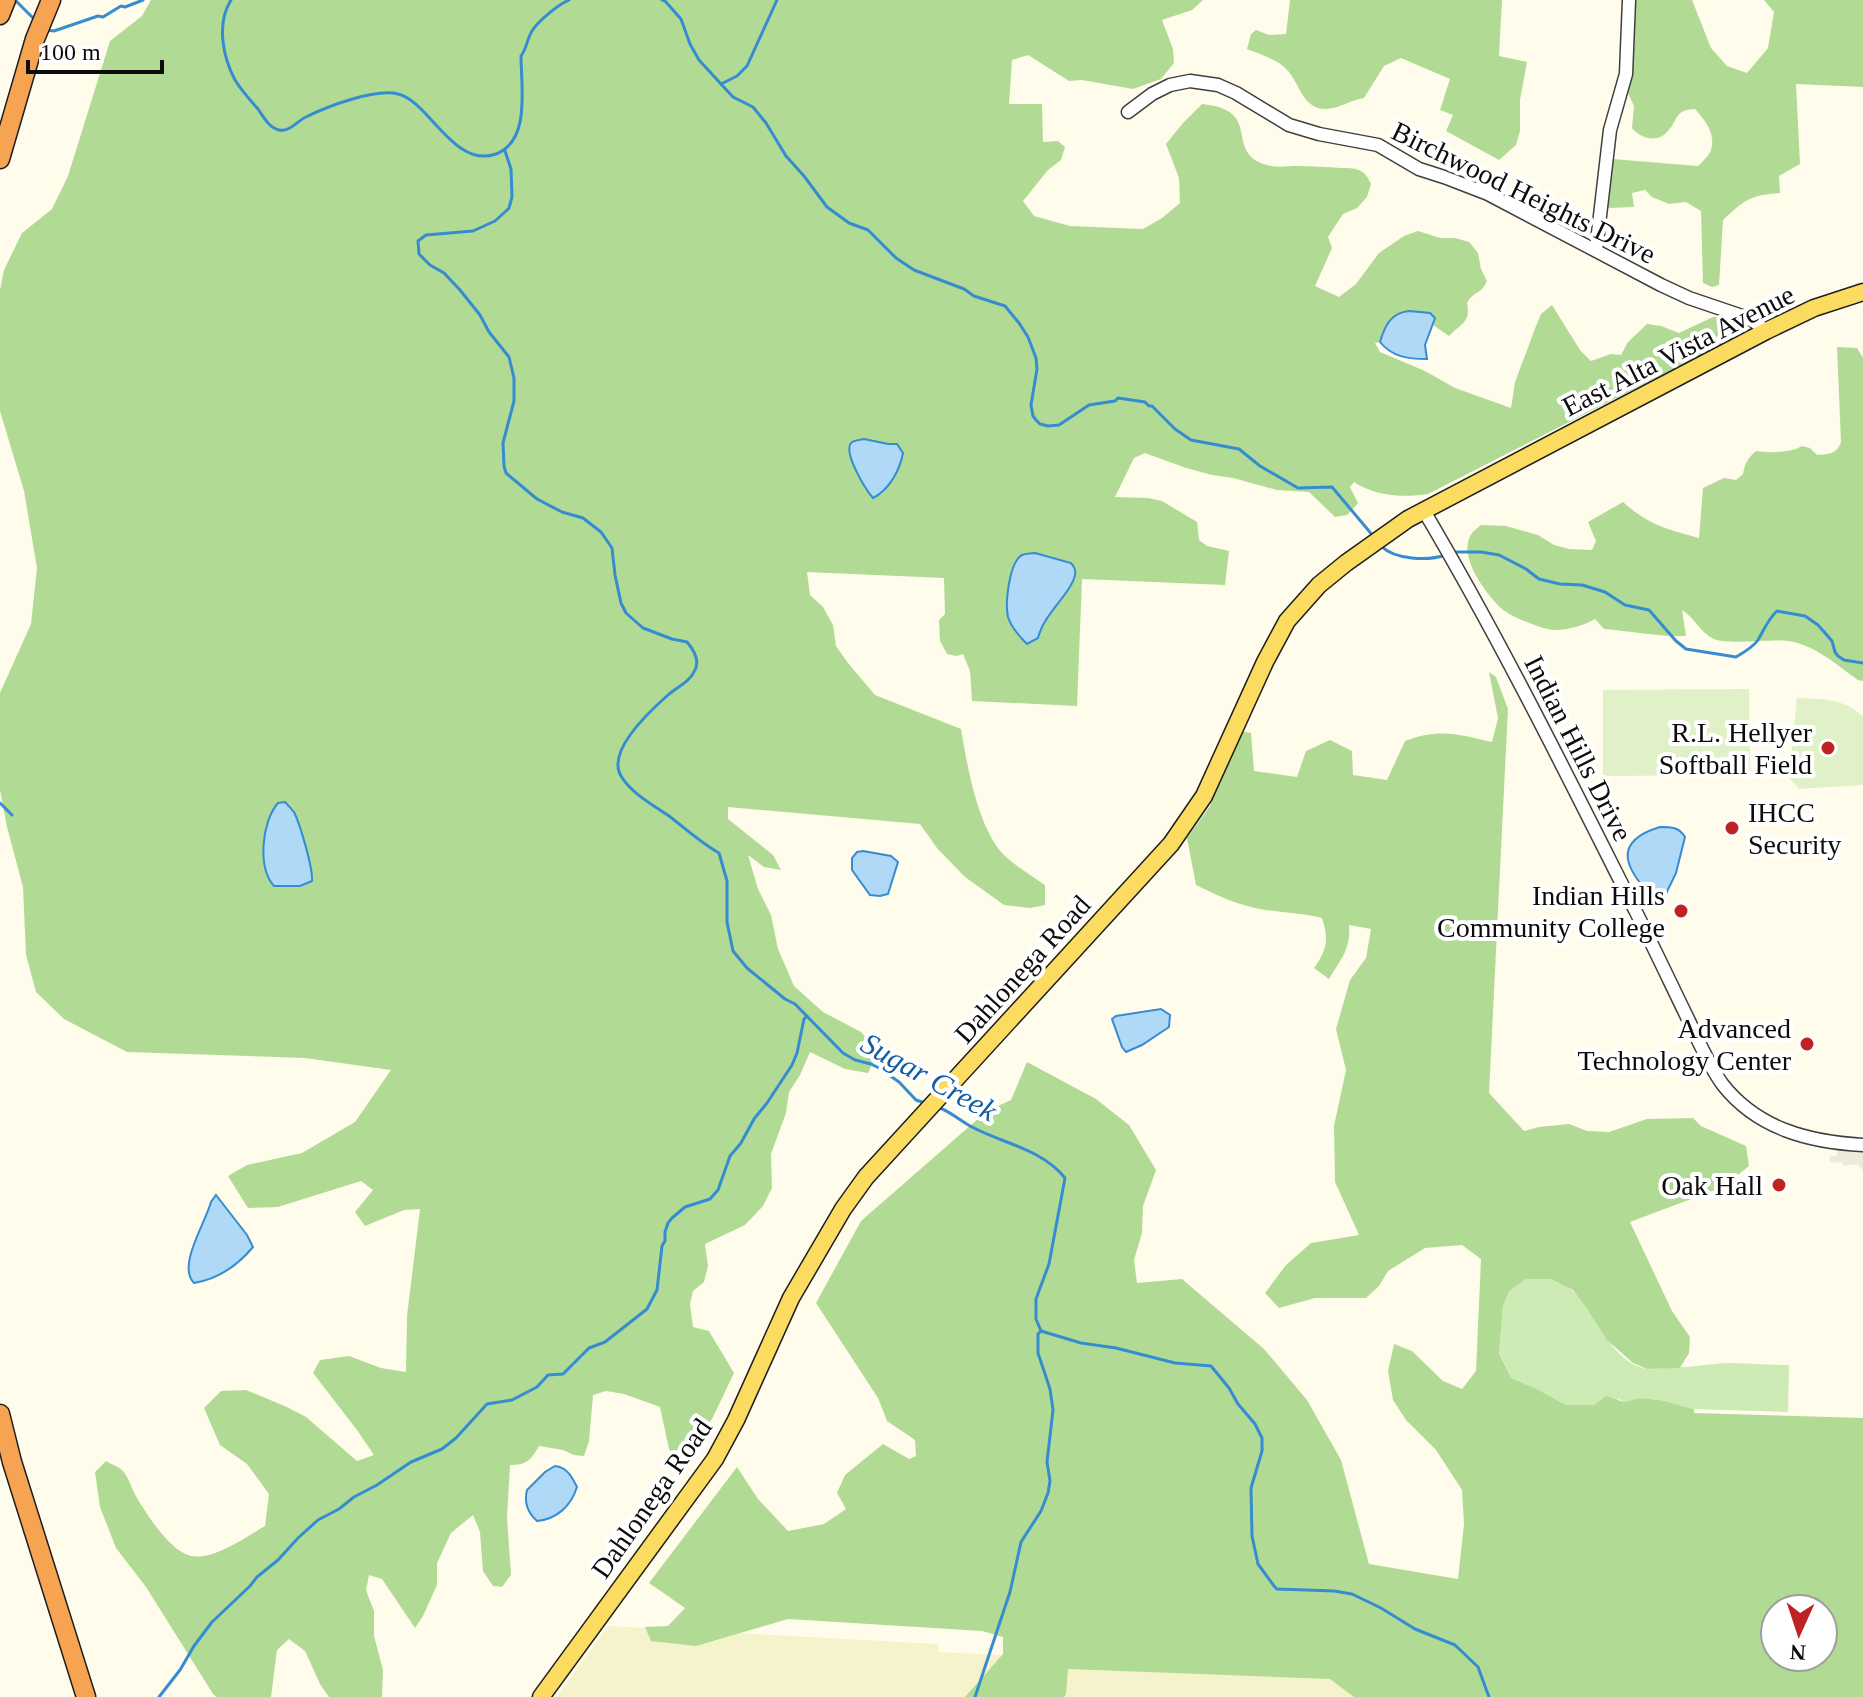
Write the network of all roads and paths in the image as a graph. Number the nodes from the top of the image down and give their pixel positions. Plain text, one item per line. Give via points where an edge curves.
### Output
1 (6, 0) edge
2 (51, 0) edge
3 (1629, 0) edge
4 (0, 15) edge
5 (1128, 112) dead end
6 (0, 159) edge
7 (1596, 250) junction
8 (1863, 292) edge
9 (1766, 331) junction
10 (1520, 461) joint
11 (1424, 511) junction
12 (1863, 1145) edge
13 (0, 1414) edge
14 (86, 1697) edge
15 (541, 1697) edge

1 - 4 highway
2 - 6 highway
3 - 7 street via 1626,74 1610,130
5 - 7 street, Birchwood Heights Drive via 1170,85 1218,85 1289,125 1378,145
7 - 9 street, Birchwood Heights Drive via 1689,298 1751,319
8 - 9 main road, East Alta Vista Avenue
9 - 10 main road, East Alta Vista Avenue
10 - 11 main road, Dahlonega Road
11 - 12 street, Indian Hills Drive via 1547,735 1723,1084 1743,1104 1787,1131
11 - 15 main road, Dahlonega Road via 1346,563 1287,621 1204,796 1171,844 866,1177 791,1298 715,1459
13 - 14 highway

